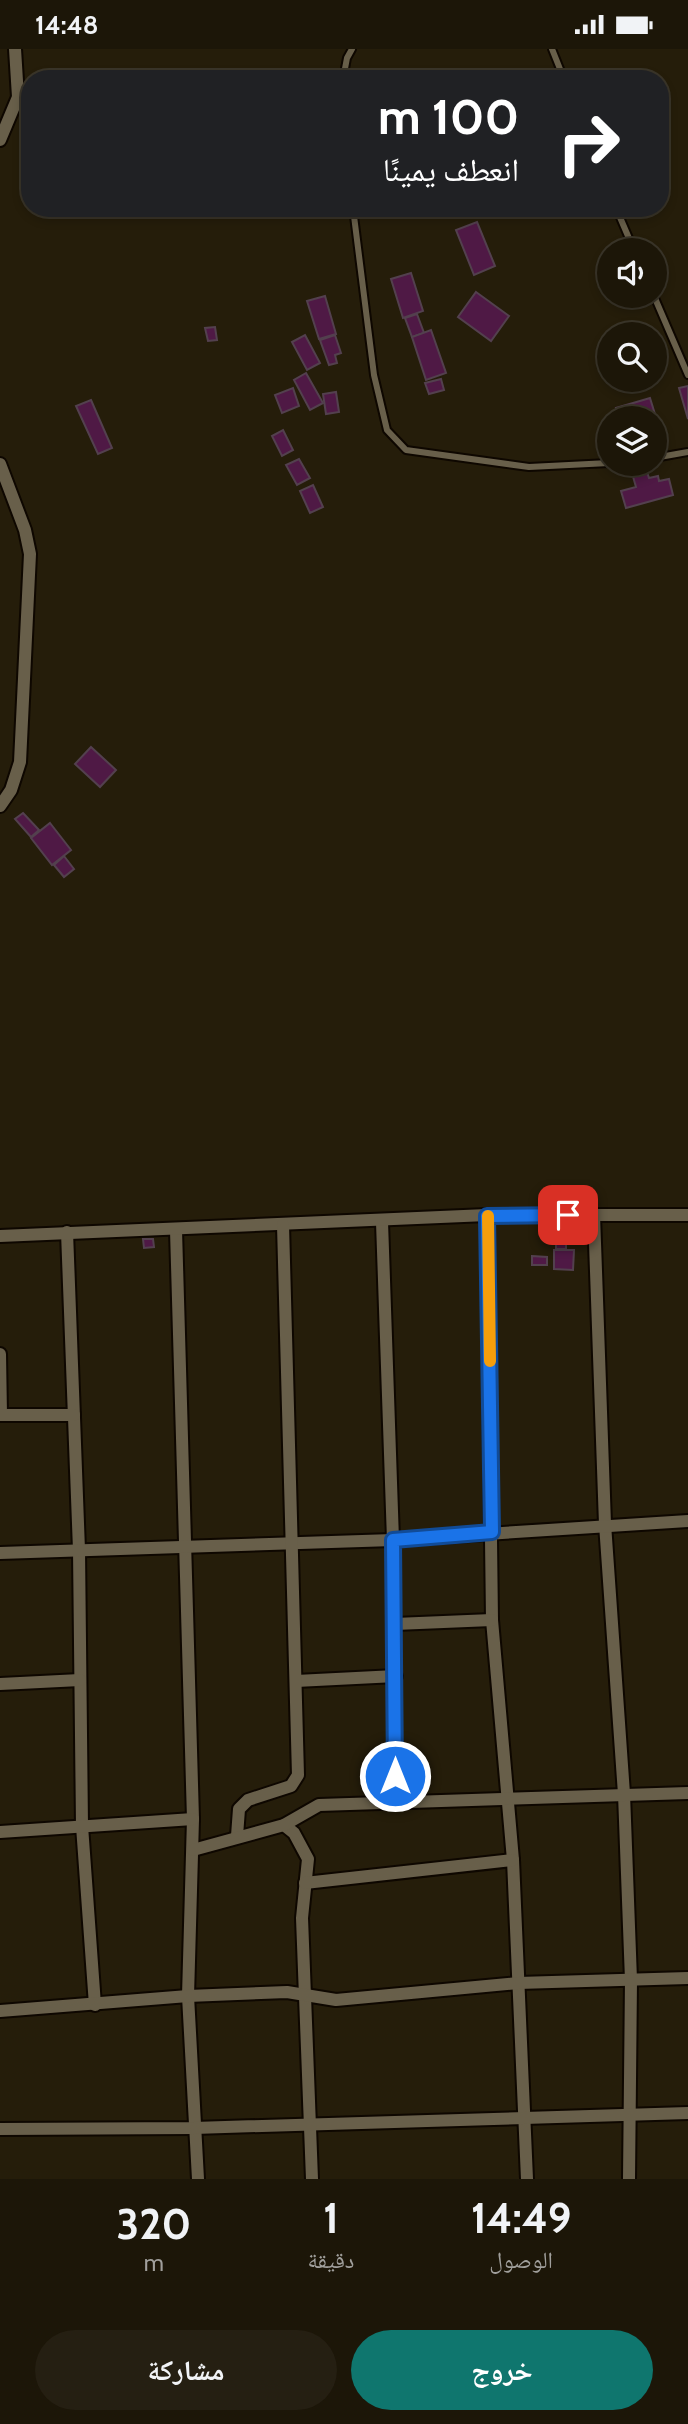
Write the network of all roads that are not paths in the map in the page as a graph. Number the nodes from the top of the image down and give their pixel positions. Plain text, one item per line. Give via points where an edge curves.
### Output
1 (15, 49) edge
2 (352, 49) edge
3 (552, 49) edge
4 (345, 70) edge
5 (560, 70) edge
6 (0, 140) edge
7 (354, 217) edge
8 (620, 217) edge
9 (629, 238) edge
10 (659, 308) edge
11 (688, 375) edge
12 (688, 452) edge
13 (667, 456) edge
14 (0, 464) edge
15 (597, 464) edge
16 (0, 806) edge
17 (594, 1215) junction
18 (688, 1215) edge
19 (487, 1216) junction
20 (382, 1222) junction
21 (283, 1225) junction
22 (176, 1230) junction
23 (67, 1232) junction
24 (0, 1236) edge
25 (0, 1354) edge
26 (1, 1415) edge
27 (74, 1415) junction
28 (688, 1521) edge
29 (605, 1524) junction
30 (492, 1532) junction
31 (393, 1540) junction
32 (292, 1543) junction
33 (185, 1547) junction
34 (79, 1550) junction
35 (0, 1553) edge
36 (492, 1620) junction
37 (395, 1624) junction
38 (396, 1676) junction
39 (80, 1680) junction
40 (296, 1681) junction
41 (0, 1684) edge
42 (688, 1793) edge
43 (624, 1794) junction
44 (509, 1797) junction
45 (395, 1801) junction
46 (193, 1819) junction
47 (284, 1825) junction
48 (82, 1826) junction
49 (0, 1832) edge
50 (237, 1836) junction
51 (193, 1850) junction
52 (513, 1860) junction
53 (305, 1883) junction
54 (688, 1978) edge
55 (631, 1980) junction
56 (518, 1983) junction
57 (304, 1994) junction
58 (188, 1996) junction
59 (95, 2005) junction
60 (0, 2011) edge
61 (688, 2113) edge
62 (630, 2116) junction
63 (524, 2117) junction
64 (311, 2124) junction
65 (194, 2128) junction
66 (0, 2129) edge
67 (198, 2179) edge
68 (312, 2179) edge
69 (527, 2179) edge
70 (629, 2179) edge

1 - 6 street via 18,97
2 - 4 lane
3 - 5 lane
7 - 15 lane via 374,375 387,430 396,442 406,450 529,467
8 - 9 lane
10 - 11 lane
12 - 13 lane
14 - 16 street via 30,554 20,762
17 - 18 street
17 - 19 street
17 - 29 street
19 - 20 street
19 - 30 street
20 - 21 street
20 - 31 street
21 - 22 street
21 - 32 street
22 - 23 street
22 - 33 street
23 - 24 street
23 - 27 street
25 - 26 street
26 - 27 street
27 - 34 street
28 - 29 street
29 - 30 street
29 - 43 street
30 - 31 street
30 - 36 street
31 - 32 street
31 - 37 street
32 - 33 street
32 - 40 street
33 - 34 street
33 - 46 street
34 - 35 street
34 - 39 street
36 - 37 street
36 - 44 street
37 - 38 street
38 - 40 street
38 - 45 street
39 - 41 street
39 - 48 street
40 - 50 street via 297,1780 248,1800 239,1809
42 - 43 street
43 - 44 street
43 - 55 street
44 - 45 street
44 - 52 street
45 - 47 street via 319,1805
46 - 48 street
46 - 51 street
47 - 50 street
47 - 53 street via 308,1859
48 - 49 street
48 - 59 street
50 - 51 street
51 - 58 street
52 - 53 street
52 - 56 street
53 - 57 street
54 - 55 street
55 - 56 street
55 - 62 street
56 - 57 street via 335,2000
56 - 63 street
57 - 58 street
57 - 64 street
58 - 59 street
58 - 65 street
59 - 60 street
61 - 62 street
62 - 63 street
62 - 70 street
63 - 64 street
63 - 69 street
64 - 65 street
64 - 68 street
65 - 66 street
65 - 67 street

